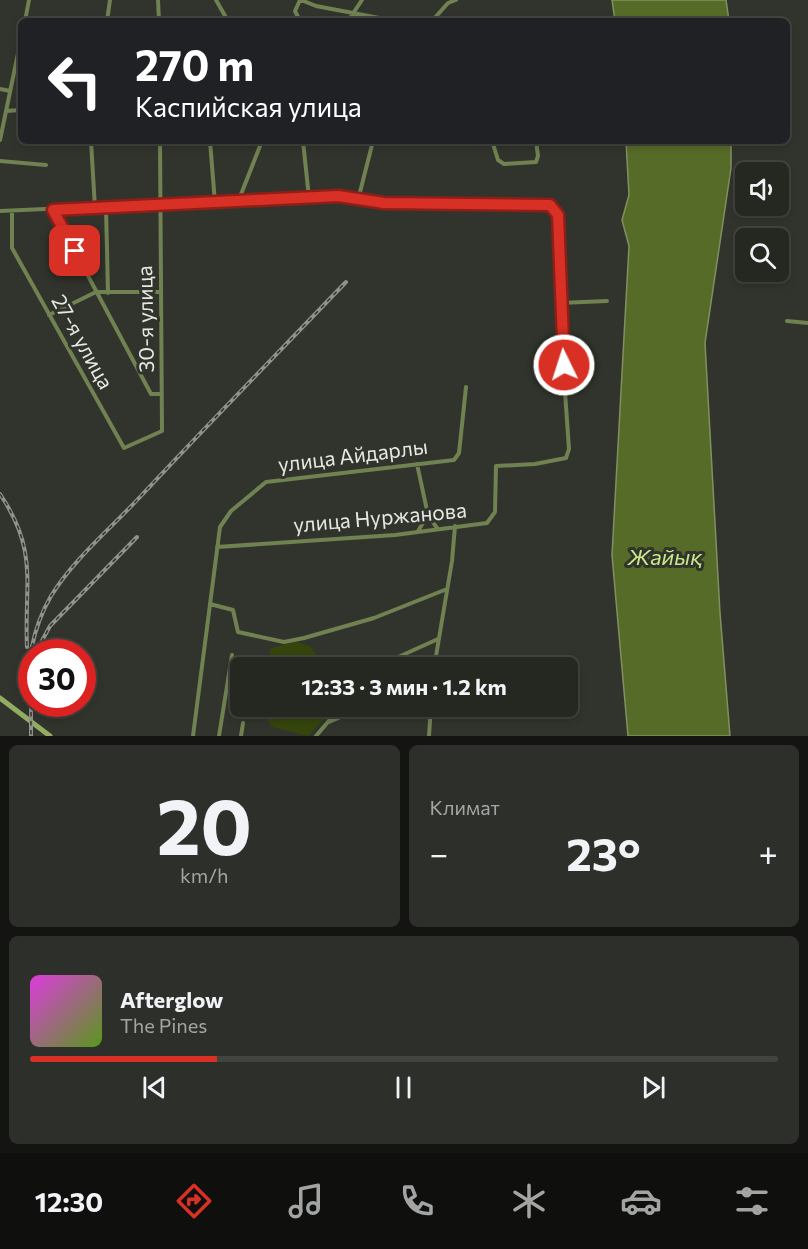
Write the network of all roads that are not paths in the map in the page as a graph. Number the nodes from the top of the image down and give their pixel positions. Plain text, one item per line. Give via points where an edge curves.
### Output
1 (29, 0) edge
2 (110, 0) edge
3 (158, 0) edge
4 (216, 0) edge
5 (301, 0) edge
6 (362, 0) edge
7 (456, 0) edge
8 (352, 12) junction
9 (26, 18) edge
10 (107, 18) edge
11 (159, 18) edge
12 (226, 18) edge
13 (298, 18) edge
14 (349, 18) edge
15 (381, 18) edge
16 (435, 18) edge
17 (18, 53) edge
18 (0, 89) edge
19 (10, 91) junction
20 (18, 110) edge
21 (6, 111) junction
22 (0, 140) edge
23 (91, 144) edge
24 (160, 144) edge
25 (210, 144) edge
26 (261, 144) edge
27 (303, 144) edge
28 (371, 144) edge
29 (494, 144) edge
30 (536, 144) edge
31 (0, 161) edge
32 (46, 165) dead end
33 (309, 198) junction
34 (358, 200) junction
35 (238, 202) junction
36 (215, 203) junction
37 (160, 206) junction
38 (95, 208) junction
39 (106, 208) junction
40 (53, 210) junction
41 (0, 211) edge
42 (12, 211) junction
43 (96, 292) junction
44 (160, 292) junction
45 (108, 293) junction
46 (607, 301) dead end
47 (560, 303) junction
48 (49, 315) junction
49 (788, 321) dead end
50 (808, 323) edge
51 (466, 387) dead end
52 (161, 394) junction
53 (162, 431) joint
54 (417, 464) junction
55 (428, 515) junction
56 (455, 526) junction
57 (437, 528) junction
58 (417, 532) junction
59 (217, 547) junction
60 (447, 589) junction
61 (210, 604) junction
62 (438, 638) junction
63 (232, 656) dead end
64 (397, 657) edge
65 (435, 657) edge
66 (0, 698) edge
67 (331, 717) edge
68 (341, 717) edge
69 (430, 717) edge
70 (329, 722) junction
71 (243, 723) dead end
72 (50, 736) edge
73 (194, 736) edge
74 (219, 736) edge
75 (241, 736) edge
76 (316, 736) edge
77 (429, 736) edge

1 - 9 street
2 - 10 street
3 - 11 street
4 - 12 street
5 - 8 street
5 - 13 street via 295,11
6 - 8 street
7 - 16 street
8 - 14 street
8 - 15 street
17 - 19 street
18 - 19 street
19 - 21 street
20 - 21 street
21 - 22 street
23 - 38 street
24 - 37 street, 30-я улица
25 - 36 street
26 - 35 street
27 - 33 street
28 - 34 street
29 - 30 street via 498,160 504,164 536,162
31 - 32 street
33 - 34 street via 338,196
33 - 35 street
34 - 47 street via 550,205 558,215
35 - 36 street
36 - 37 street
37 - 39 street
37 - 44 street, 30-я улица
38 - 39 street
38 - 40 street
39 - 45 street
40 - 42 street
40 - 43 street
41 - 42 street
42 - 48 street, 27-я улица via 12,248
43 - 45 street
43 - 48 street
43 - 52 street via 151,394
44 - 45 street
44 - 52 street, 30-я улица
46 - 47 street
47 - 56 street, улица Нуржанова via 569,449 566,458 496,466 495,512 491,521
48 - 53 street, 27-я улица via 124,448
49 - 50 street
51 - 54 street, улица Айдарлы via 459,453 454,460
52 - 53 street, 30-я улица
54 - 55 street
54 - 59 street, улица Айдарлы via 266,482 231,511 220,527
55 - 57 street
55 - 58 street
56 - 57 street, улица Нуржанова
56 - 60 street
57 - 58 street, улица Нуржанова
58 - 59 street, улица Нуржанова
59 - 61 street, улица Айдарлы
60 - 61 street via 374,618 284,642 238,632 233,610
60 - 62 street
61 - 73 street, улица Айдарлы
62 - 64 street
62 - 65 street
63 - 74 street
66 - 72 main road
67 - 70 street
68 - 70 street
69 - 77 street
70 - 76 street
71 - 75 street

